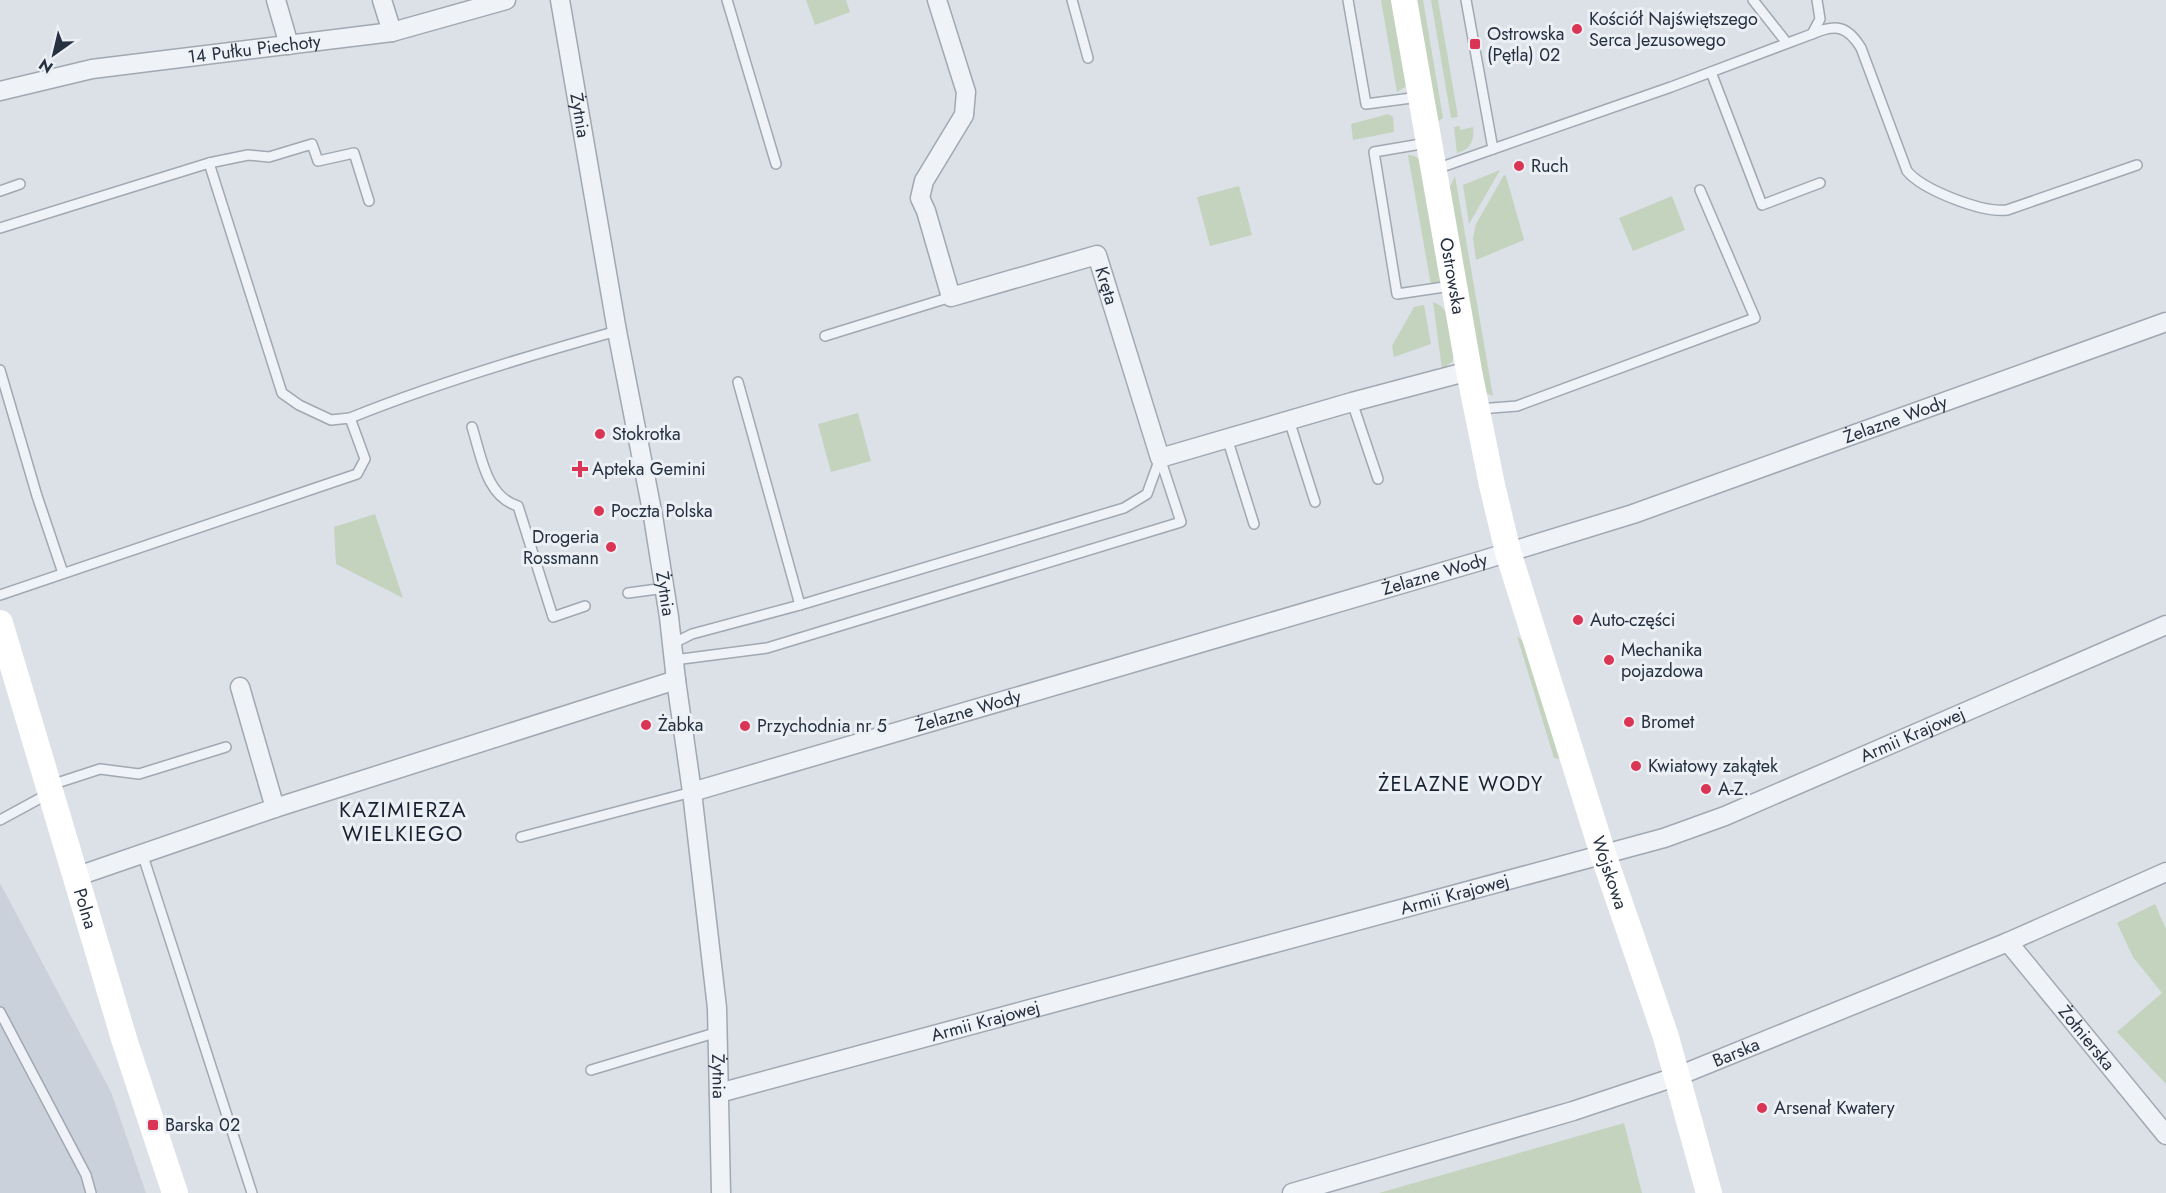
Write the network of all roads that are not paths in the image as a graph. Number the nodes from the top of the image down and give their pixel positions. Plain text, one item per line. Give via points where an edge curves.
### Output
1 (276, 0) edge
2 (382, 0) edge
3 (506, 0) edge
4 (560, 0) edge
5 (727, 0) edge
6 (937, 0) edge
7 (1072, 0) edge
8 (1348, 0) edge
9 (1404, 0) edge
10 (1466, 0) edge
11 (1753, 0) edge
12 (1817, 0) edge
13 (392, 32) junction
14 (1812, 34) junction
15 (1787, 43) junction
16 (289, 45) junction
17 (1088, 58) dead end
18 (1711, 72) junction
19 (0, 91) edge
20 (1421, 97) junction
21 (1429, 142) junction
22 (1493, 149) junction
23 (209, 163) junction
24 (776, 164) dead end
25 (2136, 165) dead end
26 (1434, 170) junction
27 (1820, 183) dead end
28 (20, 184) dead end
29 (1700, 190) dead end
30 (0, 191) edge
31 (369, 201) dead end
32 (0, 228) edge
33 (1454, 286) junction
34 (951, 297) junction
35 (2166, 322) edge
36 (617, 331) junction
37 (825, 336) dead end
38 (0, 370) edge
39 (1469, 371) junction
40 (738, 382) dead end
41 (1352, 402) junction
42 (1477, 409) junction
43 (350, 418) junction
44 (1289, 420) junction
45 (472, 427) dead end
46 (1227, 438) junction
47 (1160, 458) junction
48 (1378, 479) dead end
49 (1316, 502) dead end
50 (1254, 525) dead end
51 (1508, 552) junction
52 (63, 573) junction
53 (664, 588) junction
54 (628, 593) dead end
55 (0, 595) edge
56 (800, 605) junction
57 (585, 606) dead end
58 (0, 623) edge
59 (2166, 626) edge
60 (673, 652) junction
61 (676, 680) junction
62 (240, 687) dead end
63 (226, 747) dead end
64 (50, 789) junction
65 (692, 792) junction
66 (275, 808) junction
67 (0, 820) edge
68 (521, 837) dead end
69 (142, 853) junction
70 (1603, 854) junction
71 (2166, 872) edge
72 (75, 877) junction
73 (2008, 942) junction
74 (0, 1012) edge
75 (718, 1032) junction
76 (591, 1070) dead end
77 (1678, 1076) junction
78 (719, 1093) junction
79 (2166, 1135) edge
80 (91, 1193) edge
81 (175, 1193) edge
82 (252, 1193) edge
83 (721, 1193) edge
84 (1292, 1193) edge
85 (1709, 1193) edge

1 - 16 street
2 - 13 street
3 - 13 street, 14 Pułku Piechoty
4 - 36 street, Żytnia
5 - 24 lane
6 - 34 street via 966,98 964,115 924,182 920,198
7 - 17 lane
8 - 20 lane via 1366,104
9 - 20 street, Ostrowska
10 - 22 lane
11 - 15 lane
12 - 14 lane via 1820,19
13 - 16 street, 14 Pułku Piechoty
14 - 15 lane
14 - 25 lane via 1842,28 1854,36 1907,171 1922,184 1983,210 2007,210
15 - 18 lane
16 - 19 street, 14 Pułku Piechoty via 92,69
18 - 22 lane
18 - 27 lane via 1762,205
20 - 21 street, Ostrowska
21 - 26 street, Ostrowska
21 - 33 lane via 1374,152 1395,283 1397,294
22 - 26 lane
23 - 31 lane via 248,155 269,157 312,144 318,161 354,153
23 - 32 lane
23 - 43 lane via 282,393 331,420
26 - 33 street, Ostrowska
28 - 30 lane
29 - 42 lane via 1755,318 1517,406
33 - 39 street, Ostrowska
34 - 37 lane
34 - 47 street, Kręta via 1097,255
35 - 51 street, Żelazne Wody via 1633,514
36 - 43 lane via 392,401
36 - 53 street, Żytnia
38 - 52 lane
39 - 41 street
39 - 42 street, Ostrowska
40 - 56 lane
41 - 44 street
41 - 48 lane
42 - 51 street, Ostrowska
43 - 52 lane via 365,459 357,474
44 - 46 street
44 - 49 lane
45 - 57 lane via 493,488 507,503 518,506 553,617
46 - 47 street
46 - 50 lane
47 - 56 lane via 1147,494 1124,508
47 - 60 lane via 1180,522 767,648
51 - 65 street, Żelazne Wody
51 - 70 street, Wojskowa
52 - 55 lane
53 - 54 lane
53 - 60 street, Żytnia
56 - 60 lane via 692,634
58 - 64 street, Polna
59 - 70 street, Armii Krajowej via 1725,816
60 - 61 street, Żytnia
61 - 65 street, Żytnia
61 - 66 street
62 - 66 street
63 - 64 lane via 139,774 100,769
64 - 67 lane
64 - 72 street, Polna
65 - 68 lane
65 - 75 street, Żytnia
66 - 69 street
69 - 72 street
69 - 82 lane
70 - 77 street, Wojskowa
70 - 78 street, Armii Krajowej
71 - 73 street, Barska
72 - 81 street, Polna
73 - 77 street, Barska
73 - 79 street, Żołnierska
74 - 80 lane via 86,1175
75 - 76 lane
75 - 78 street, Żytnia
77 - 84 street, Barska via 1573,1111
77 - 85 street, Wojskowa
78 - 83 street, Żytnia

